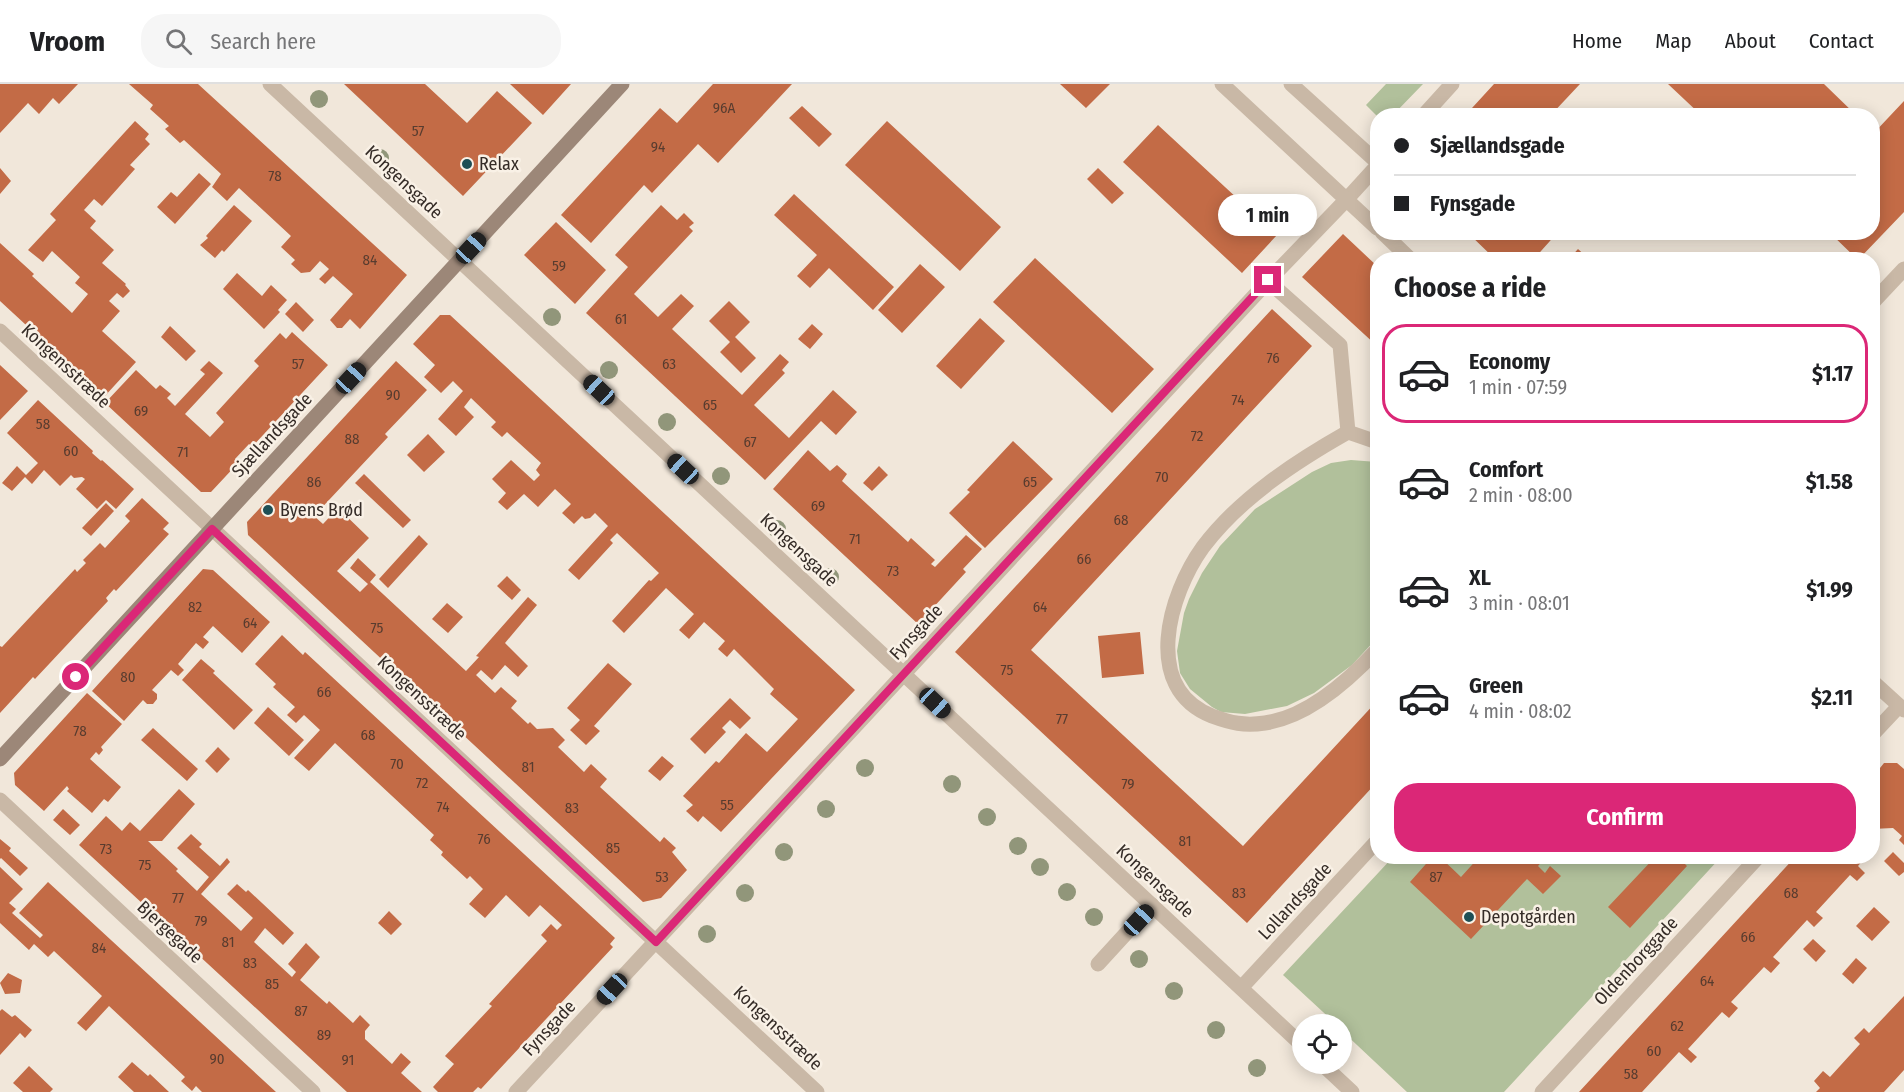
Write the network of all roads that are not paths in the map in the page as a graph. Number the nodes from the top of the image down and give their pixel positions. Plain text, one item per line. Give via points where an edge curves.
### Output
1 (270, 84) edge
2 (622, 84) edge
3 (1222, 84) edge
4 (1291, 84) edge
5 (1452, 84) edge
6 (1430, 108) edge
7 (1370, 157) edge
8 (1370, 172) edge
9 (1346, 200) junction
10 (1370, 222) edge
11 (1390, 240) edge
12 (1403, 252) edge
13 (460, 260) junction
14 (1904, 269) edge
15 (1268, 280) junction
16 (1880, 294) edge
17 (0, 331) edge
18 (1348, 432) junction
19 (1370, 440) edge
20 (212, 529) junction
21 (1370, 656) edge
22 (904, 674) junction
23 (1880, 688) edge
24 (1902, 708) edge
25 (1880, 728) edge
26 (0, 759) edge
27 (0, 800) edge
28 (1370, 849) edge
29 (1753, 864) edge
30 (1152, 906) junction
31 (656, 942) junction
32 (1098, 964) dead end
33 (1241, 988) junction
34 (1292, 1036) edge
35 (1333, 1074) edge
36 (313, 1092) edge
37 (516, 1092) edge
38 (817, 1092) edge
39 (1352, 1092) edge
40 (1542, 1092) edge

1 - 13 street, Kongensgade
2 - 13 street, Sjællandsgade
3 - 9 street
4 - 7 street
5 - 6 street
8 - 9 street, Fynsgade
9 - 10 street
9 - 15 street, Fynsgade
11 - 12 street
13 - 20 street, Sjællandsgade
13 - 22 street, Kongensgade
14 - 16 street
15 - 18 street via 1340,345
15 - 22 street, Fynsgade
17 - 20 street, Kongensstræde
18 - 19 street
18 - 21 street via 1268,484 1234,513 1202,549 1174,605 1167,641 1168,665 1177,687 1199,711 1235,725 1266,723 1300,712 1336,688
20 - 26 street, Sjællandsgade
20 - 31 street, Kongensstræde
22 - 30 street, Kongensgade
22 - 31 street, Fynsgade
23 - 24 street
24 - 25 street
27 - 36 street, Bjergegade
28 - 33 street, Lollandsgade
29 - 40 street, Oldenborggade
30 - 32 street
30 - 33 street, Kongensgade
31 - 37 street, Fynsgade
31 - 38 street, Kongensstræde
33 - 34 street, Kongensgade
35 - 39 street

